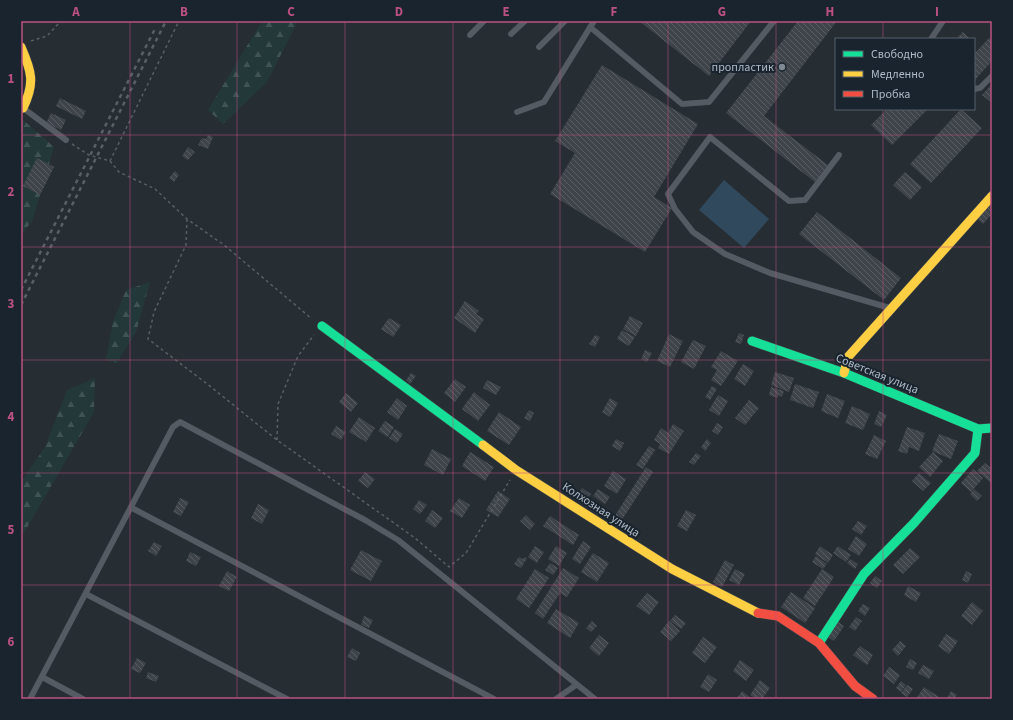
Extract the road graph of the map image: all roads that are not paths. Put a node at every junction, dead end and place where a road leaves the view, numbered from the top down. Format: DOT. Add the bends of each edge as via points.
graph roads {
  1 [pos="484,21"];
  2 [pos="525,21"];
  3 [pos="565,21"];
  4 [pos="594,21"];
  5 [pos="774,21"];
  6 [pos="943,21"];
  7 [pos="590,28"];
  8 [pos="511,34"];
  9 [pos="470,35"];
  10 [pos="932,38"];
  11 [pos="24,45"];
  12 [pos="539,47"];
  13 [pos="992,76"];
  14 [pos="975,88"];
  15 [pos="23,108"];
  16 [pos="517,112"];
  17 [pos="66,140"];
  18 [pos="839,155"];
  19 [pos="992,196"];
  20 [pos="891,308"];
  21 [pos="322,326"];
  22 [pos="752,341"];
  23 [pos="844,373"];
  24 [pos="992,428"];
  25 [pos="978,429"];
  26 [pos="132,508"];
  27 [pos="86,594"];
  28 [pos="819,643"];
  29 [pos="42,677"];
  30 [pos="576,685"];
  31 [pos="30,699"];
  32 [pos="83,699"];
  33 [pos="287,699"];
  34 [pos="494,699"];
  35 [pos="556,699"];
  36 [pos="595,699"];
  37 [pos="873,699"];
  1 -- 9 [label="lane"];
  2 -- 8 [label="lane"];
  3 -- 12 [label="lane"];
  4 -- 7 [label="lane"];
  5 -- 7 [label="lane" via="709,102 682,104"];
  6 -- 10 [label="lane"];
  7 -- 16 [label="lane" via="544,102"];
  11 -- 15 [label="street" via="32,71 30,94"];
  13 -- 14 [label="lane" via="980,88"];
  15 -- 17 [label="lane"];
  18 -- 20 [label="lane" via="805,200 789,201 710,137 668,194 675,209 693,232 725,254 770,273"];
  19 -- 20 [label="street"];
  20 -- 23 [label="street" via="848,357"];
  21 -- 28 [label="street, Колхозная улица" via="516,470 672,569 755,612 778,616"];
  22 -- 23 [label="street, Советская улица"];
  23 -- 25 [label="street, Советская улица"];
  24 -- 25 [label="street, Советская улица"];
  25 -- 28 [label="street" via="975,453 914,523 864,574"];
  26 -- 27 [label="lane"];
  26 -- 30 [label="lane" via="173,427 180,422 186,424 398,540"];
  26 -- 34 [label="lane"];
  27 -- 29 [label="lane"];
  27 -- 33 [label="lane"];
  28 -- 37 [label="street, Колхозная улица" via="855,686"];
  29 -- 31 [label="lane"];
  29 -- 32 [label="lane"];
  30 -- 35 [label="lane"];
  30 -- 36 [label="lane"];
}
